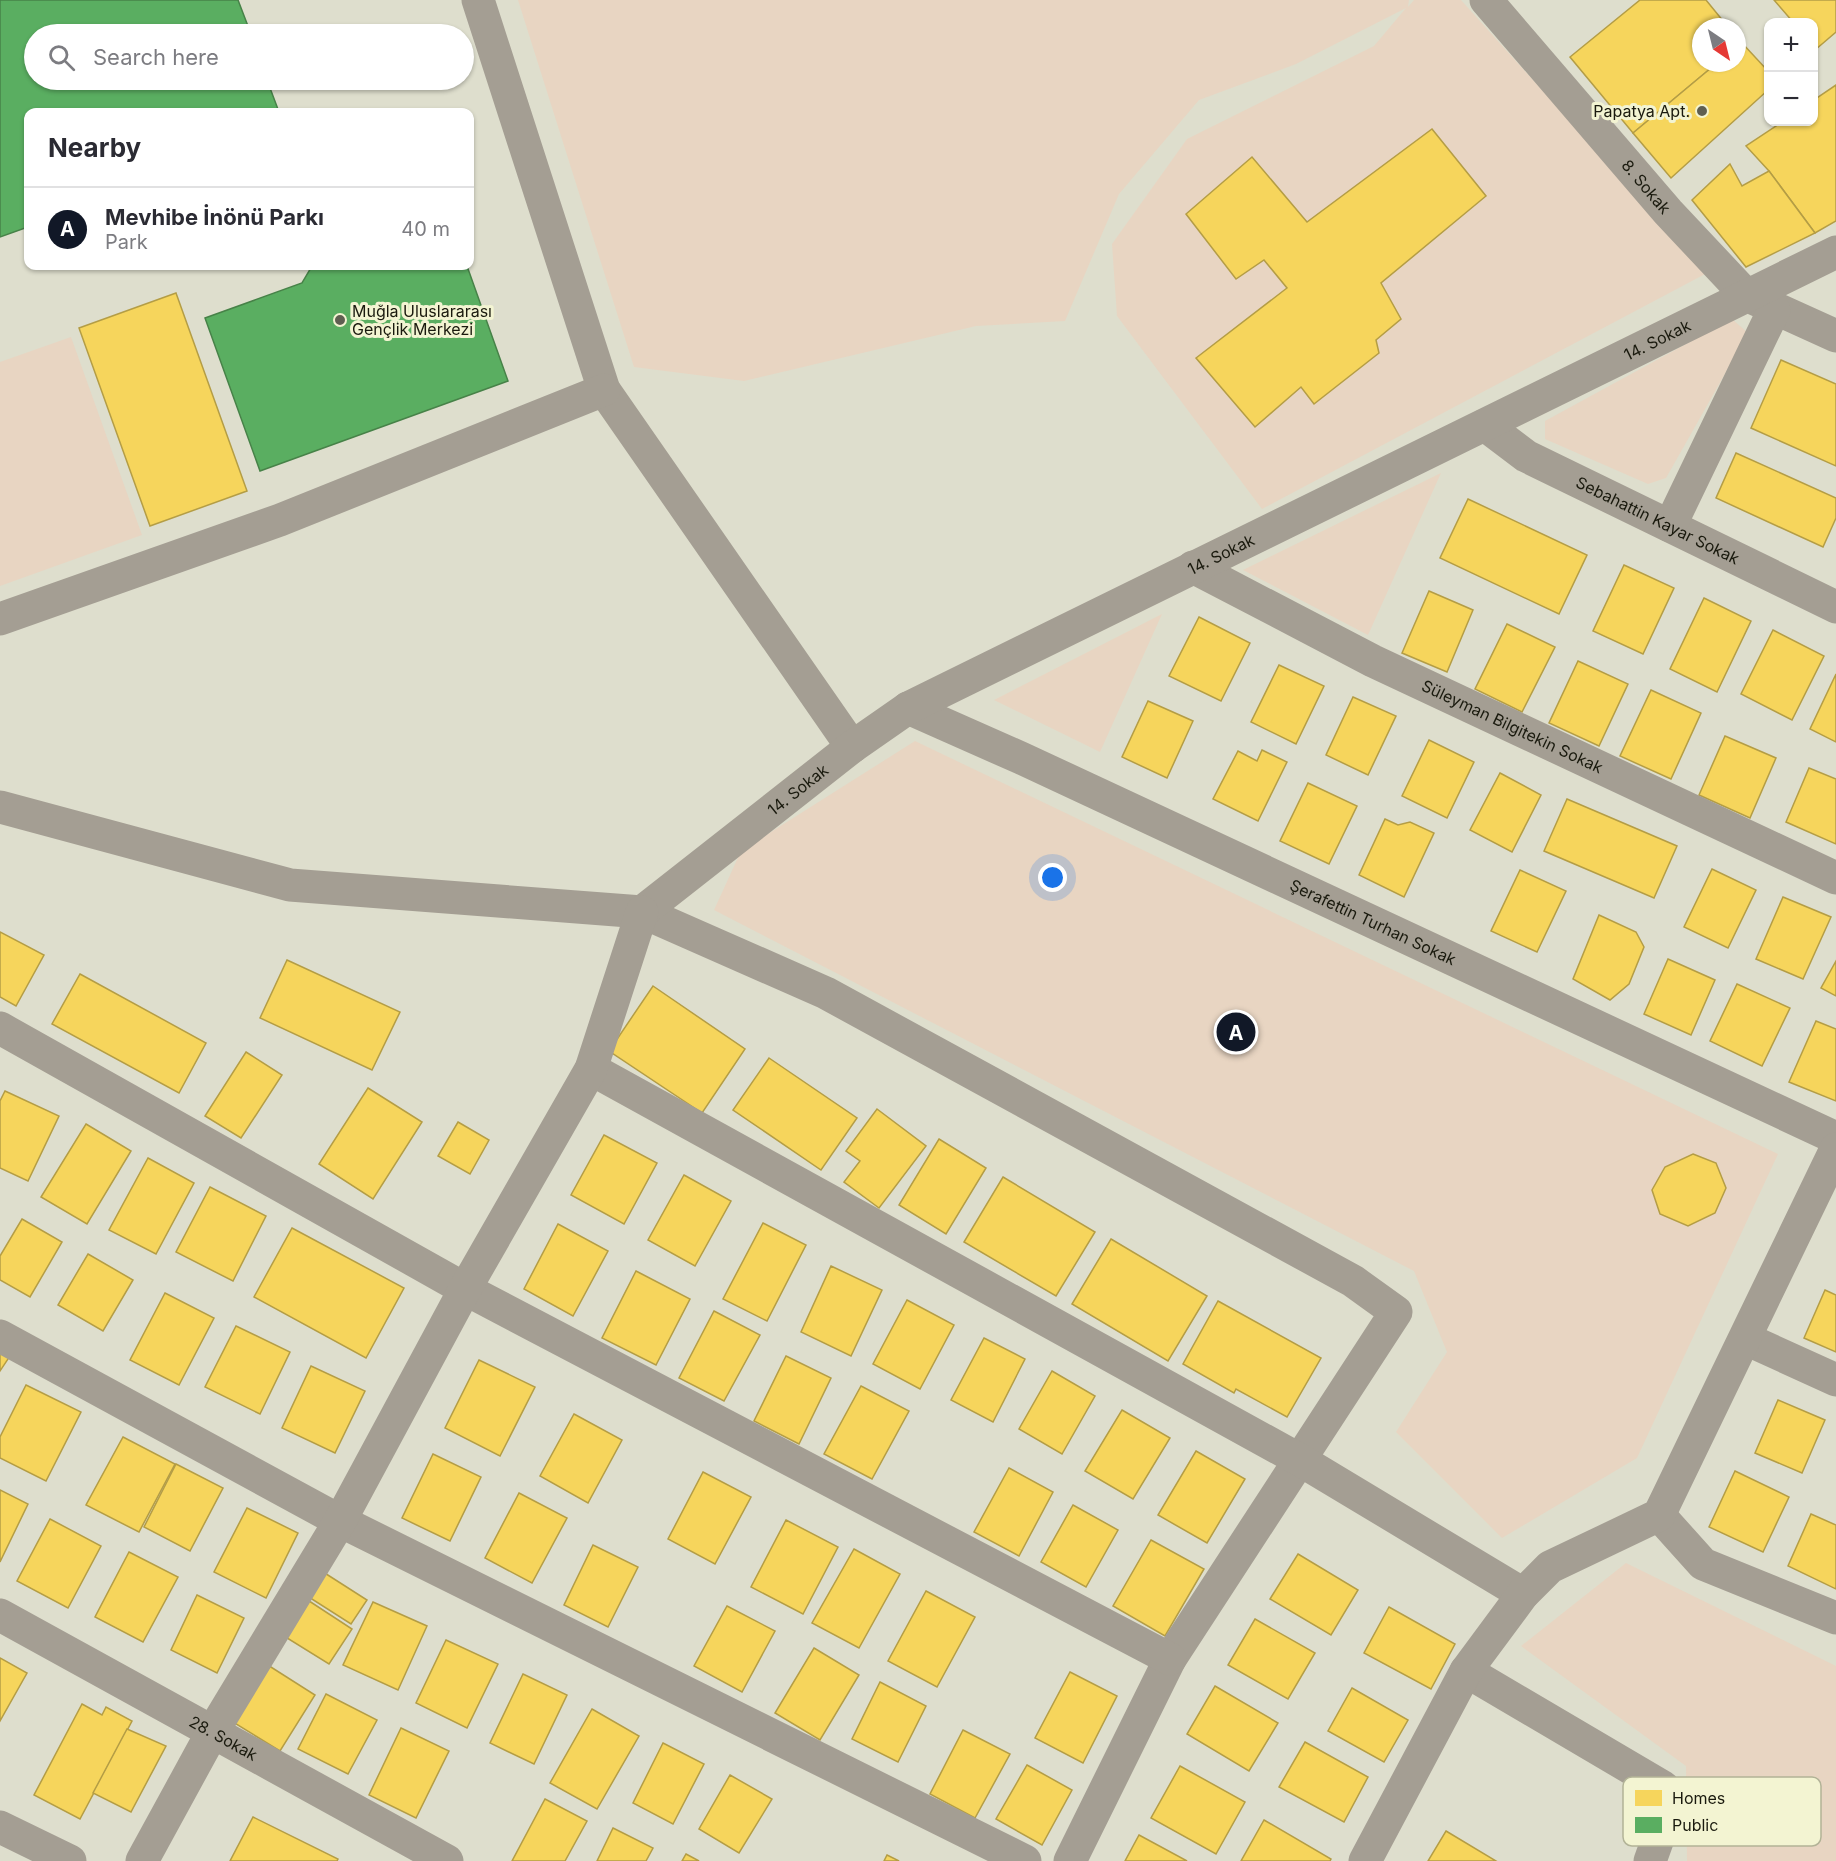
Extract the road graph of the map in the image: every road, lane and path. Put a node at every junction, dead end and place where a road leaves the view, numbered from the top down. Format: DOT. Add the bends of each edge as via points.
graph roads {
  1 [pos="478,0"];
  2 [pos="1486,0"];
  3 [pos="1836,252"];
  4 [pos="1760,303"];
  5 [pos="1836,336"];
  6 [pos="604,390"];
  7 [pos="1485,424"];
  8 [pos="1670,526"];
  9 [pos="1193,567"];
  10 [pos="1836,607"];
  11 [pos="0,619"];
  12 [pos="908,708"];
  13 [pos="852,747"];
  14 [pos="0,807"];
  15 [pos="1836,878"];
  16 [pos="642,912"];
  17 [pos="0,1028"];
  18 [pos="591,1070"];
  19 [pos="1836,1138"];
  20 [pos="1836,1149"];
  21 [pos="465,1289"];
  22 [pos="0,1336"];
  23 [pos="1746,1339"];
  24 [pos="1836,1380"];
  25 [pos="1300,1460"];
  26 [pos="1659,1515"];
  27 [pos="340,1521"];
  28 [pos="1523,1594"];
  29 [pos="0,1615"];
  30 [pos="1836,1618"];
  31 [pos="1170,1659"];
  32 [pos="1466,1671"];
  33 [pos="213,1731"];
  34 [pos="1644,1777"];
  35 [pos="0,1827"];
  36 [pos="1655,1846"];
  37 [pos="70,1861"];
  38 [pos="142,1861"];
  39 [pos="447,1861"];
  40 [pos="1025,1861"];
  41 [pos="1070,1861"];
  42 [pos="1365,1861"];
  43 [pos="1650,1861"];
  1 -- 6 [label="street"];
  2 -- 4 [label="street, 8. Sokak" via="1668,212"];
  3 -- 4 [label="street, 14. Sokak"];
  4 -- 5 [label="street, 8. Sokak"];
  4 -- 7 [label="street, 14. Sokak"];
  4 -- 8 [label="street"];
  6 -- 11 [label="street" via="280,520"];
  6 -- 13 [label="street"];
  7 -- 8 [label="street, Sebahattin Kayar Sokak" via="1526,456"];
  7 -- 9 [label="street, 14. Sokak"];
  8 -- 10 [label="street, Sebahattin Kayar Sokak"];
  9 -- 12 [label="street, 14. Sokak"];
  9 -- 15 [label="street, Süleyman Bilgitekin Sokak" via="1373,661"];
  12 -- 13 [label="street, 14. Sokak"];
  12 -- 19 [label="street, Şerafettin Turhan Sokak"];
  13 -- 16 [label="street, 14. Sokak"];
  14 -- 16 [label="street" via="290,885"];
  16 -- 18 [label="street"];
  16 -- 25 [label="street" via="826,993 1353,1281 1396,1312"];
  17 -- 21 [label="street"];
  18 -- 21 [label="street"];
  18 -- 25 [label="street"];
  20 -- 23 [label="street"];
  21 -- 27 [label="street"];
  21 -- 31 [label="street"];
  22 -- 27 [label="street"];
  23 -- 24 [label="street"];
  23 -- 26 [label="street"];
  25 -- 28 [label="street"];
  25 -- 31 [label="street"];
  26 -- 28 [label="street" via="1550,1567"];
  26 -- 30 [label="street" via="1703,1564"];
  27 -- 33 [label="street"];
  27 -- 40 [label="street"];
  28 -- 32 [label="street"];
  29 -- 33 [label="street, 28. Sokak"];
  31 -- 41 [label="street"];
  32 -- 34 [label="street"];
  32 -- 42 [label="street"];
  33 -- 38 [label="street"];
  33 -- 39 [label="street, 28. Sokak"];
  35 -- 37 [label="street"];
  36 -- 43 [label="street"];
}
